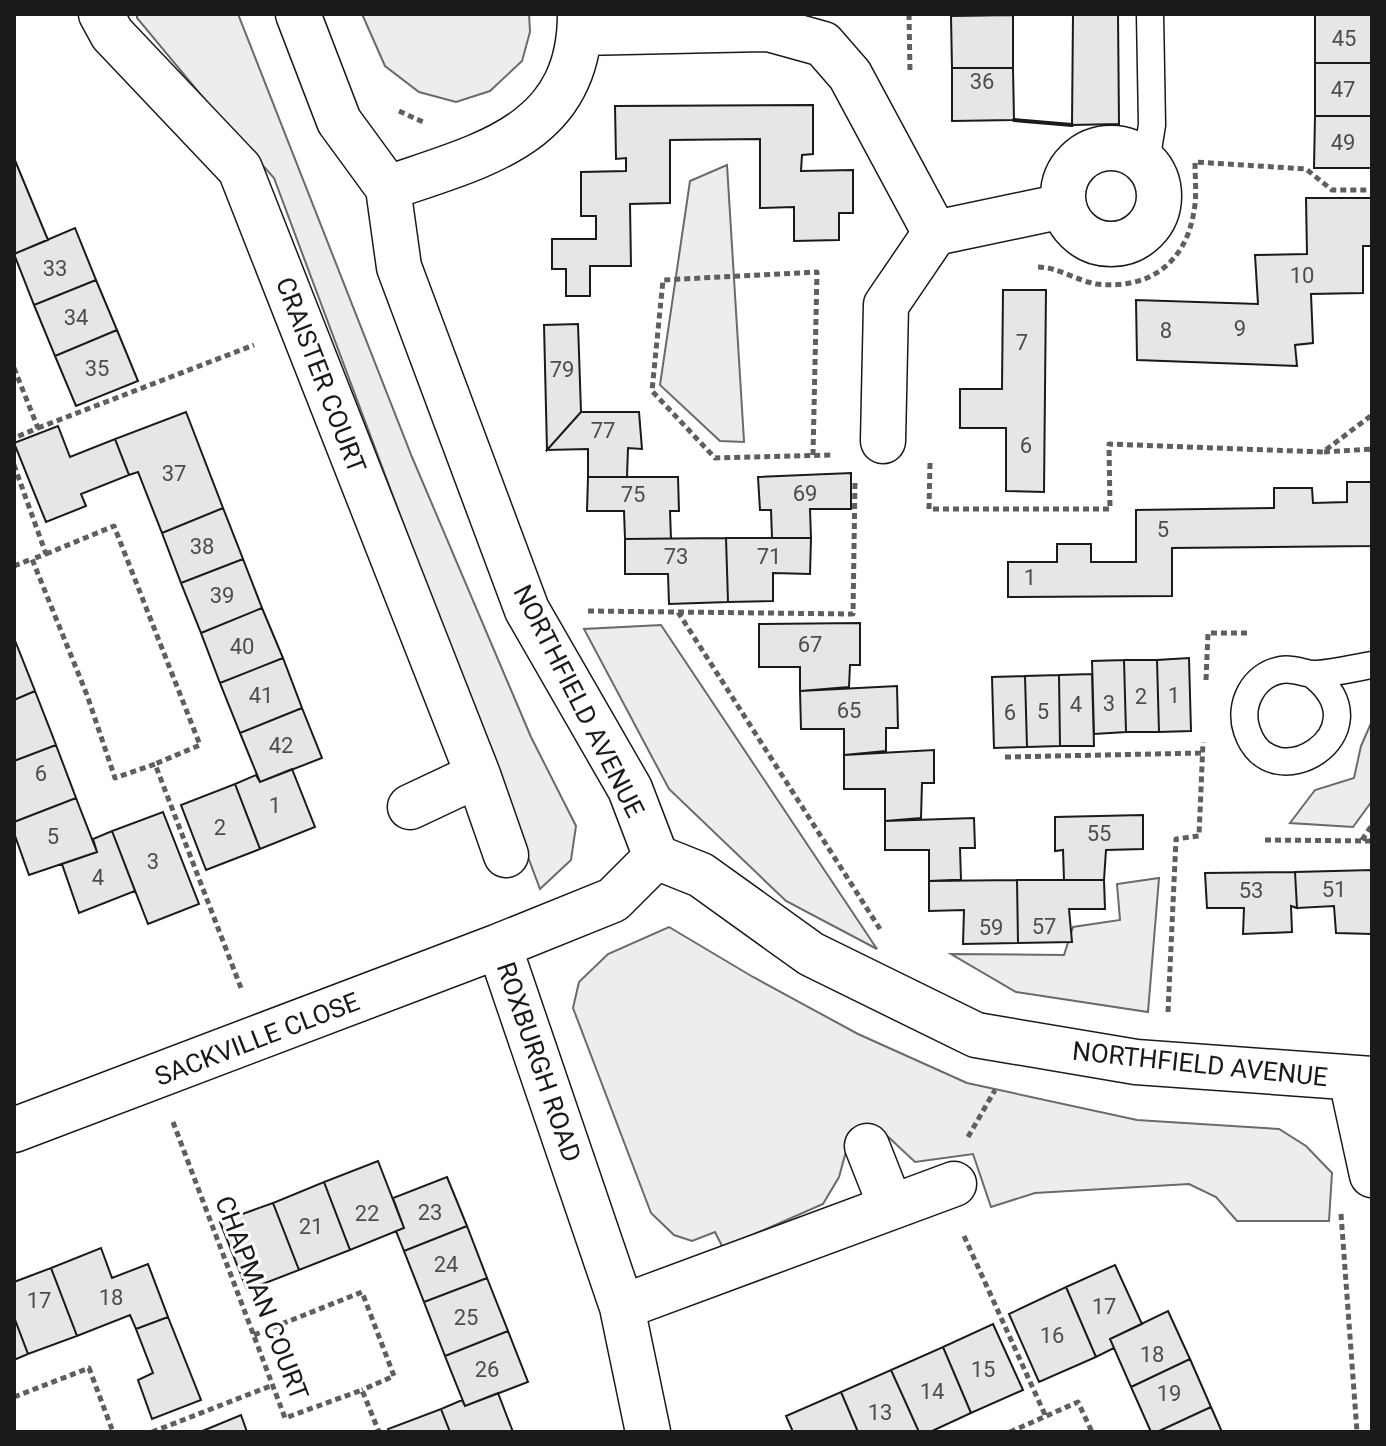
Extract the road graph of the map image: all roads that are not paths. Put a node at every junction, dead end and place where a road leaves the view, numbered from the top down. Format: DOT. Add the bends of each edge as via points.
graph roads {
  1 [pos="101,14"];
  2 [pos="298,14"];
  3 [pos="1150,14"];
  4 [pos="580,24"];
  5 [pos="1146,162"];
  6 [pos="388,188"];
  7 [pos="1063,206"];
  8 [pos="935,233"];
  9 [pos="864,448"];
  10 [pos="1372,665"];
  11 [pos="1313,675"];
  12 [pos="478,775"];
  13 [pos="410,807"];
  14 [pos="506,855"];
  15 [pos="656,857"];
  16 [pos="499,946"];
  17 [pos="1362,1079"];
  18 [pos="14,1130"];
  19 [pos="867,1146"];
  20 [pos="958,1166"];
  21 [pos="1356,1187"];
  22 [pos="891,1207"];
  23 [pos="622,1307"];
  24 [pos="648,1432"];
  1 -- 12 [label="street, CRAISTER COURT" via="112,34 240,169"];
  2 -- 6 [label="street, NORTHFIELD AVENUE" via="339,121"];
  3 -- 5 [label="lane" via="1152,125"];
  4 -- 6 [label="street" via="572,74 545,114 512,141"];
  4 -- 8 [label="street" via="769,29 823,44 850,75"];
  5 -- 7 [label="street" via="1119,148 1087,154 1066,180"];
  5 -- 7 [label="street" via="1160,192 1159,205 1143,233 1128,242 1095,242 1081,234"];
  6 -- 15 [label="street, NORTHFIELD AVENUE" via="399,267 527,610 630,789"];
  7 -- 8 [label="street"];
  8 -- 9 [label="street" via="886,305"];
  10 -- 11 [label="lane"];
  12 -- 13 [label="street"];
  12 -- 14 [label="street, CRAISTER COURT"];
  15 -- 16 [label="street, ROXBURGH ROAD" via="613,900"];
  15 -- 17 [label="street, NORTHFIELD AVENUE" via="701,875 811,954 976,1035 1136,1062"];
  16 -- 18 [label="street, SACKVILLE CLOSE"];
  16 -- 23 [label="street, ROXBURGH ROAD"];
  17 -- 21 [label="street"];
  19 -- 22 [label="street"];
  20 -- 22 [label="street"];
  22 -- 23 [label="street"];
  23 -- 24 [label="street, ROXBURGH ROAD"];
}
